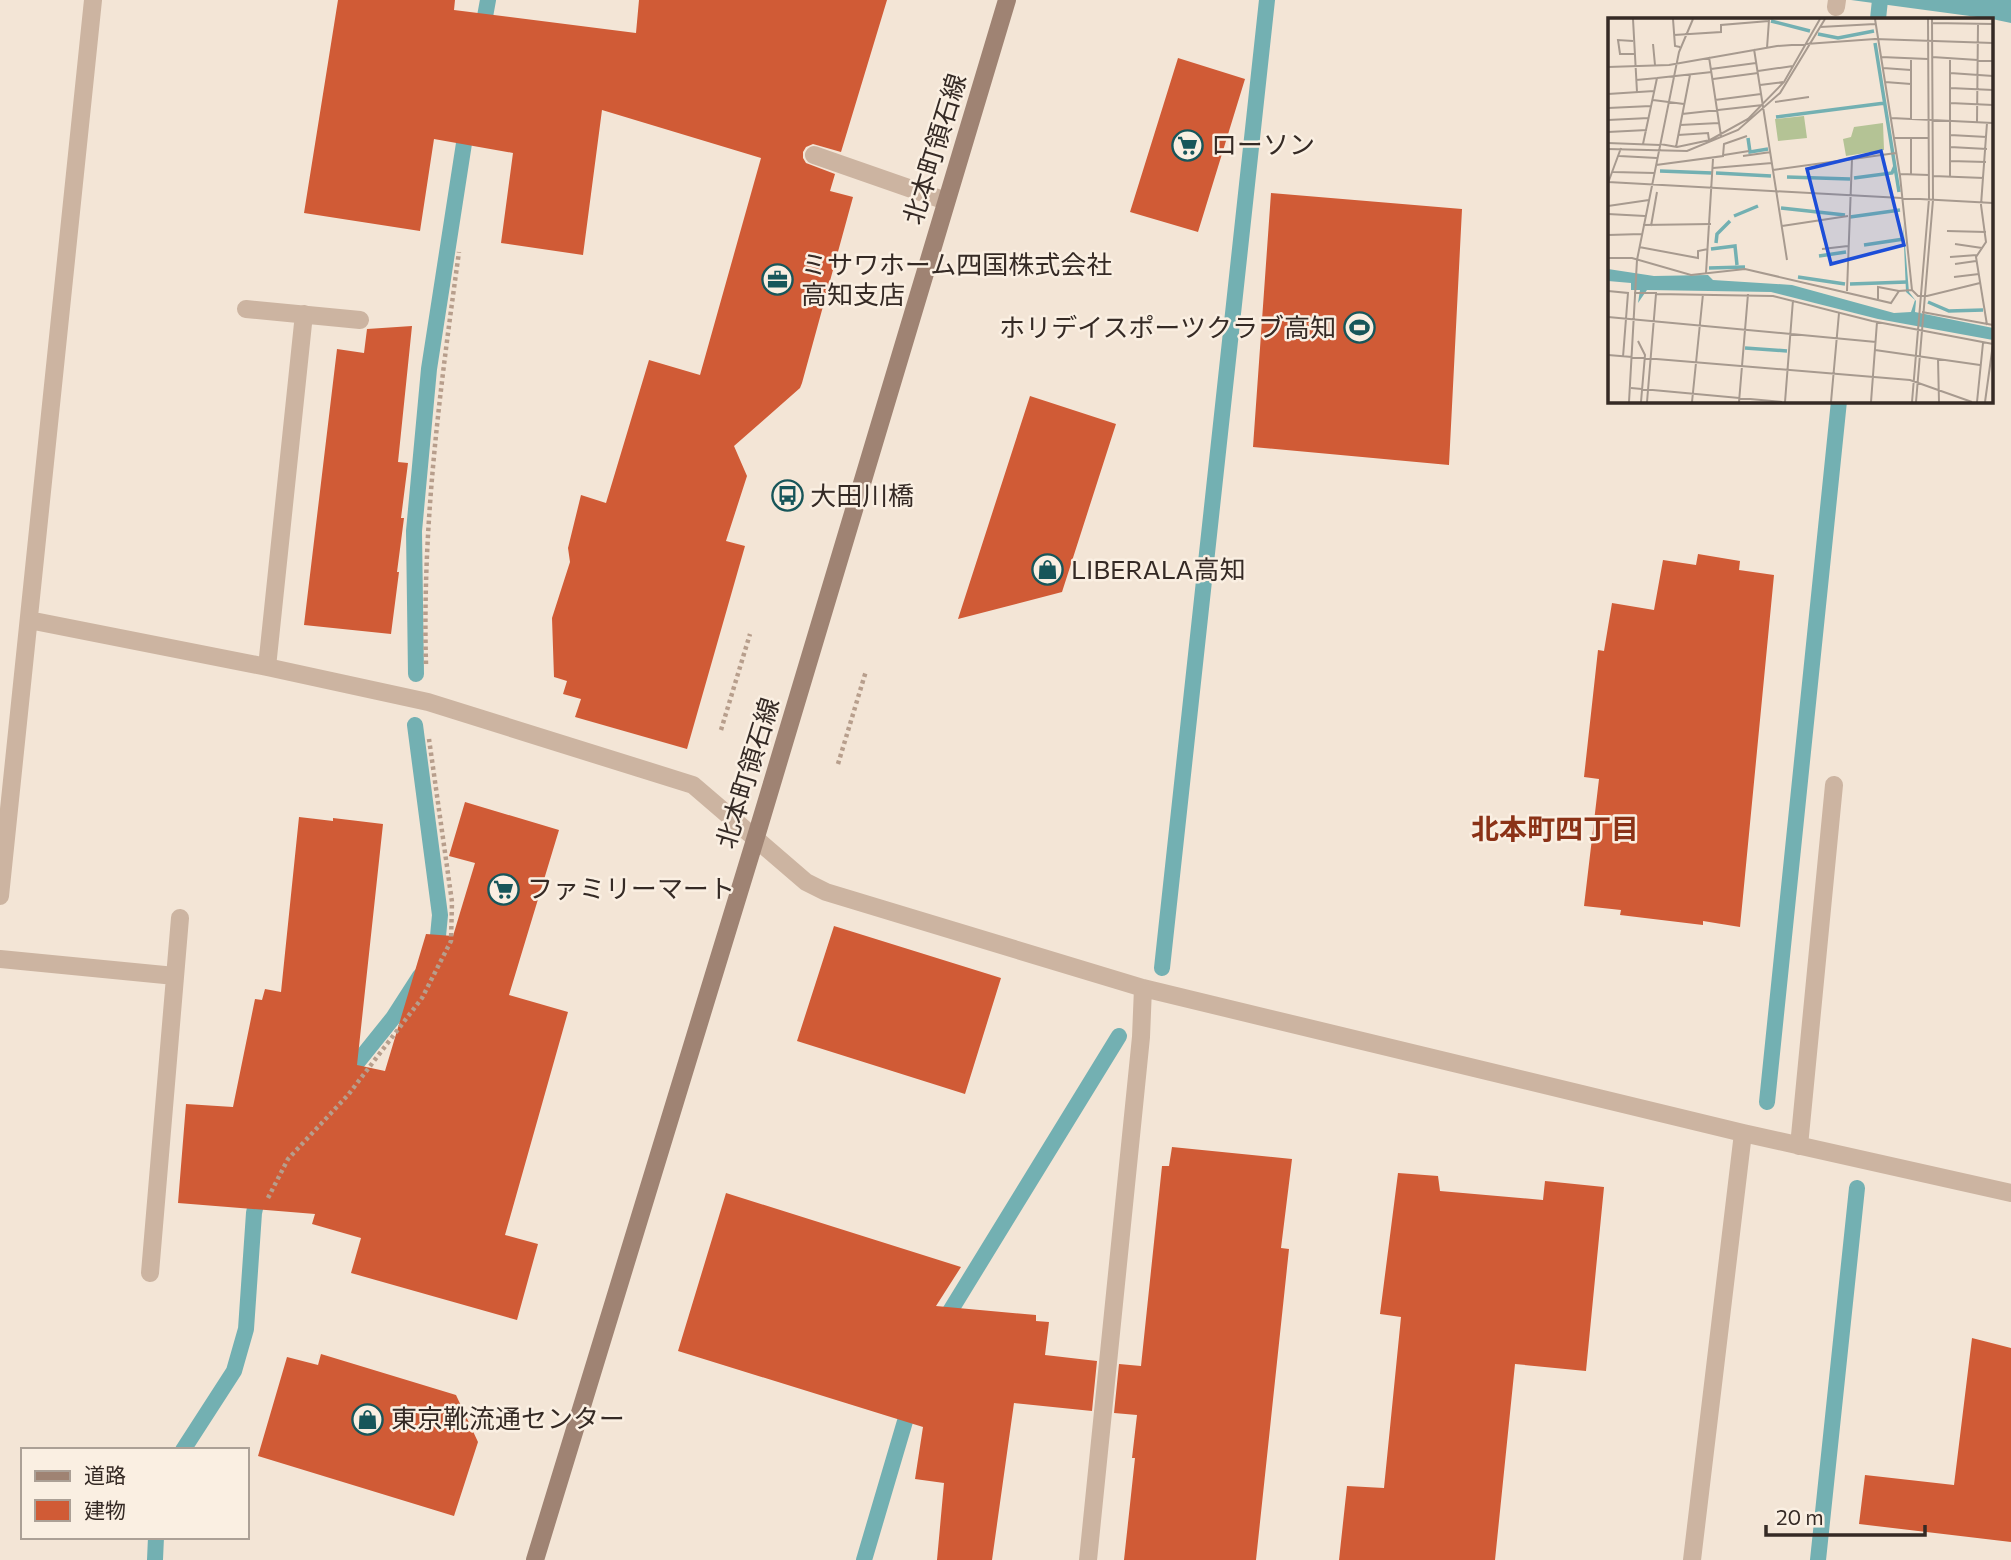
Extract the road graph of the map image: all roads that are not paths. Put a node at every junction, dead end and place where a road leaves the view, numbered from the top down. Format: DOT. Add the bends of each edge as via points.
graph roads {
  1 [pos="93,0"];
  2 [pos="1007,0"];
  3 [pos="814,155"];
  4 [pos="946,201"];
  5 [pos="246,309"];
  6 [pos="304,314"];
  7 [pos="360,320"];
  8 [pos="29,620"];
  9 [pos="268,667"];
  10 [pos="1834,785"];
  11 [pos="755,840"];
  12 [pos="0,896"];
  13 [pos="180,918"];
  14 [pos="0,959"];
  15 [pos="175,976"];
  16 [pos="1143,988"];
  17 [pos="1743,1133"];
  18 [pos="1799,1146"];
  19 [pos="2011,1193"];
  20 [pos="150,1273"];
  21 [pos="535,1560"];
  22 [pos="1088,1560"];
  23 [pos="1692,1560"];
  1 -- 8 [label="street"];
  2 -- 4 [label="main road, 北本町領石線"];
  3 -- 4 [label="street"];
  4 -- 11 [label="main road, 北本町領石線"];
  5 -- 6 [label="street"];
  6 -- 7 [label="street"];
  6 -- 9 [label="street"];
  8 -- 9 [label="street"];
  8 -- 12 [label="street"];
  9 -- 11 [label="street" via="428,702 693,785"];
  10 -- 18 [label="street"];
  11 -- 16 [label="street" via="806,882 826,892"];
  11 -- 21 [label="main road, 北本町領石線"];
  13 -- 15 [label="street"];
  14 -- 15 [label="street"];
  15 -- 20 [label="street"];
  16 -- 17 [label="street"];
  16 -- 22 [label="street"];
  17 -- 18 [label="street"];
  17 -- 23 [label="street"];
  18 -- 19 [label="street"];
}
